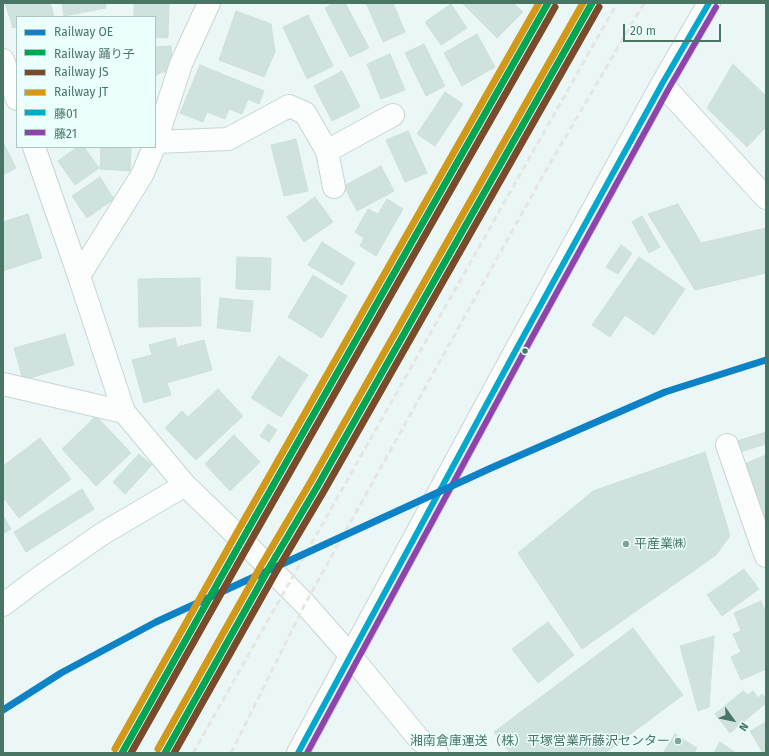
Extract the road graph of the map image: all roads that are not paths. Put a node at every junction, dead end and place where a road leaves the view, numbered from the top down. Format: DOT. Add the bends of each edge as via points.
graph roads {
  1 [pos="209,3"];
  2 [pos="709,3"];
  3 [pos="3,60"];
  4 [pos="662,84"];
  5 [pos="16,96"];
  6 [pos="393,115"];
  7 [pos="156,141"];
  8 [pos="156,144"];
  9 [pos="34,148"];
  10 [pos="153,148"];
  11 [pos="327,151"];
  12 [pos="334,187"];
  13 [pos="766,198"];
  14 [pos="79,276"];
  15 [pos="3,384"];
  16 [pos="124,412"];
  17 [pos="726,445"];
  18 [pos="185,486"];
  19 [pos="764,547"];
  20 [pos="3,605"];
  21 [pos="350,655"];
  22 [pos="298,753"];
  23 [pos="438,753"];
  1 -- 7 [label="street" via="182,64"];
  2 -- 4 [label="street"];
  3 -- 5 [label="street"];
  4 -- 13 [label="street"];
  4 -- 21 [label="street"];
  6 -- 11 [label="street"];
  8 -- 11 [label="street" via="228,139 289,106 305,113"];
  9 -- 14 [label="street"];
  10 -- 14 [label="street" via="142,175"];
  11 -- 12 [label="street"];
  14 -- 16 [label="street"];
  15 -- 16 [label="street"];
  16 -- 18 [label="street"];
  17 -- 19 [label="street"];
  18 -- 20 [label="street" via="102,534"];
  18 -- 21 [label="street" via="305,604"];
  21 -- 22 [label="street"];
  21 -- 23 [label="street" via="419,739"];
}
